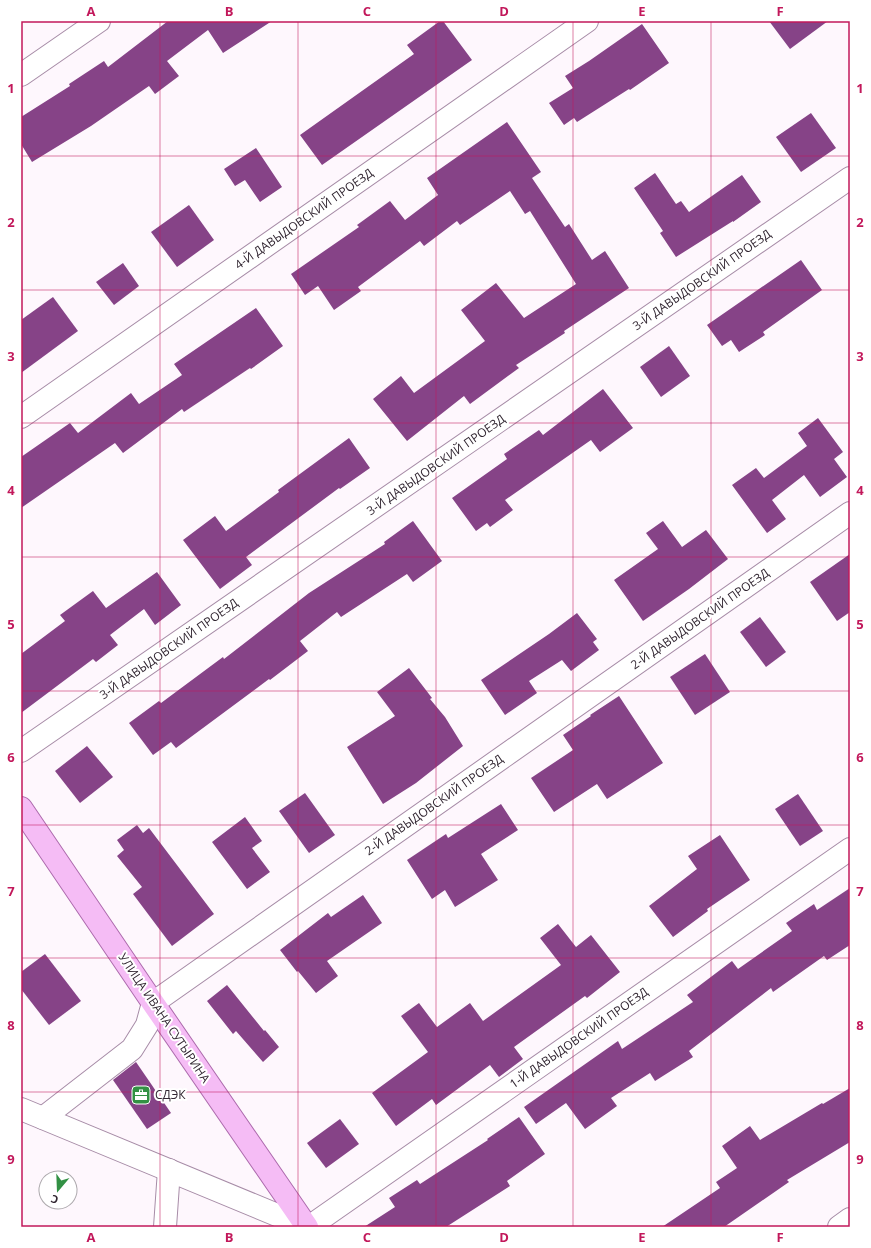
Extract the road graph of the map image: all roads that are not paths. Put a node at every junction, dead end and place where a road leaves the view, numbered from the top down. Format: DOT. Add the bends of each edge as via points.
graph roads {
  1 [pos="99,21"];
  2 [pos="587,21"];
  3 [pos="21,76"];
  4 [pos="850,178"];
  5 [pos="21,417"];
  6 [pos="850,513"];
  7 [pos="21,751"];
  8 [pos="21,808"];
  9 [pos="850,849"];
  10 [pos="153,1003"];
  11 [pos="21,1109"];
  12 [pos="44,1118"];
  13 [pos="168,1170"];
  14 [pos="165,1227"];
  15 [pos="308,1227"];
  1 -- 3 [label="street"];
  2 -- 5 [label="street, 4-Й ДАВЫДОВСКИЙ ПРОЕЗД"];
  4 -- 7 [label="street, 3-Й ДАВЫДОВСКИЙ ПРОЕЗД"];
  6 -- 10 [label="street, 2-Й ДАВЫДОВСКИЙ ПРОЕЗД"];
  8 -- 10 [label="main road, УЛИЦА ИВАНА СУТЫРИНА"];
  9 -- 15 [label="street, 1-Й ДАВЫДОВСКИЙ ПРОЕЗД"];
  10 -- 12 [label="street" via="147,1025 132,1049"];
  10 -- 15 [label="main road, УЛИЦА ИВАНА СУТЫРИНА"];
  11 -- 12 [label="street"];
  12 -- 13 [label="street"];
  13 -- 14 [label="street"];
  13 -- 15 [label="street"];
}
